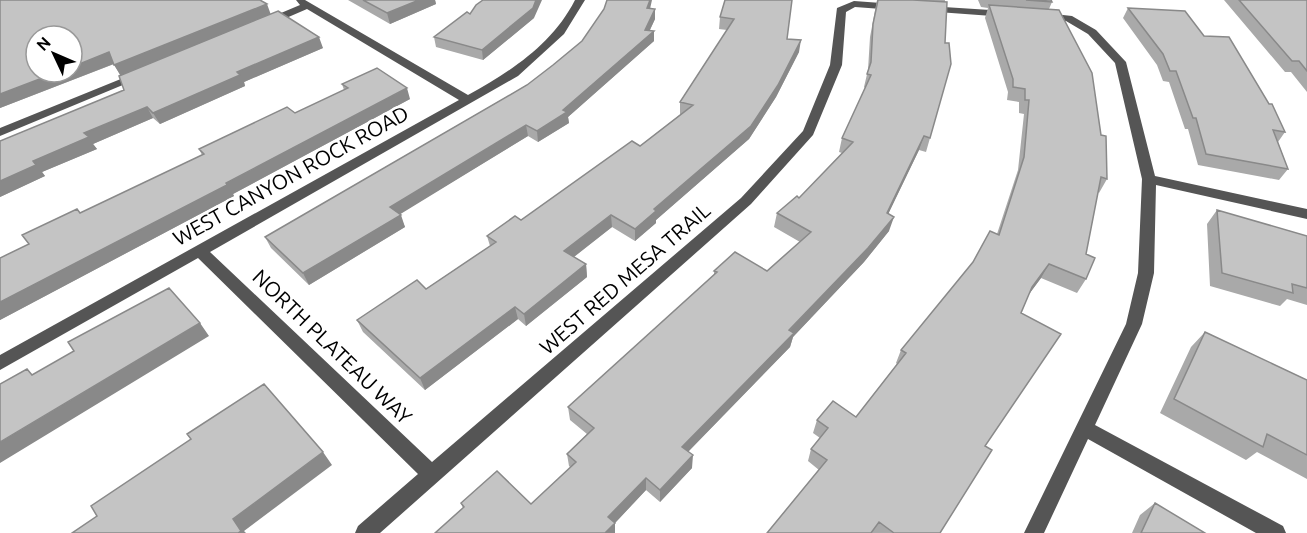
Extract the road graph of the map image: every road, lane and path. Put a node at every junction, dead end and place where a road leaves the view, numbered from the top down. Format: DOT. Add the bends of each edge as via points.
graph roads {
  1 [pos="580,0"];
  2 [pos="302,3"];
  3 [pos="901,7"];
  4 [pos="913,8"];
  5 [pos="1020,15"];
  6 [pos="1032,15"];
  7 [pos="252,28"];
  8 [pos="154,69"];
  9 [pos="468,100"];
  10 [pos="0,132"];
  11 [pos="1149,179"];
  12 [pos="1307,214"];
  13 [pos="201,252"];
  14 [pos="0,363"];
  15 [pos="1086,429"];
  16 [pos="432,475"];
  17 [pos="365,533"];
  18 [pos="1034,533"];
  19 [pos="1276,533"];
  1 -- 9 [label="street, WEST CANYON ROCK ROAD" via="572,19 554,40 514,74"];
  2 -- 7 [label="street"];
  2 -- 9 [label="street"];
  3 -- 16 [label="street, WEST RED MESA TRAIL" via="854,4 841,10 836,65 809,132 747,201"];
  4 -- 5 [label="street"];
  6 -- 11 [label="street" via="1068,18 1092,32 1120,62"];
  8 -- 10 [label="street"];
  9 -- 13 [label="street, WEST CANYON ROCK ROAD"];
  11 -- 12 [label="street"];
  11 -- 15 [label="street" via="1146,273 1134,324"];
  13 -- 14 [label="street, WEST CANYON ROCK ROAD"];
  13 -- 16 [label="street, NORTH PLATEAU WAY"];
  15 -- 18 [label="street"];
  15 -- 19 [label="street"];
  16 -- 17 [label="street, WEST RED MESA TRAIL"];
}
